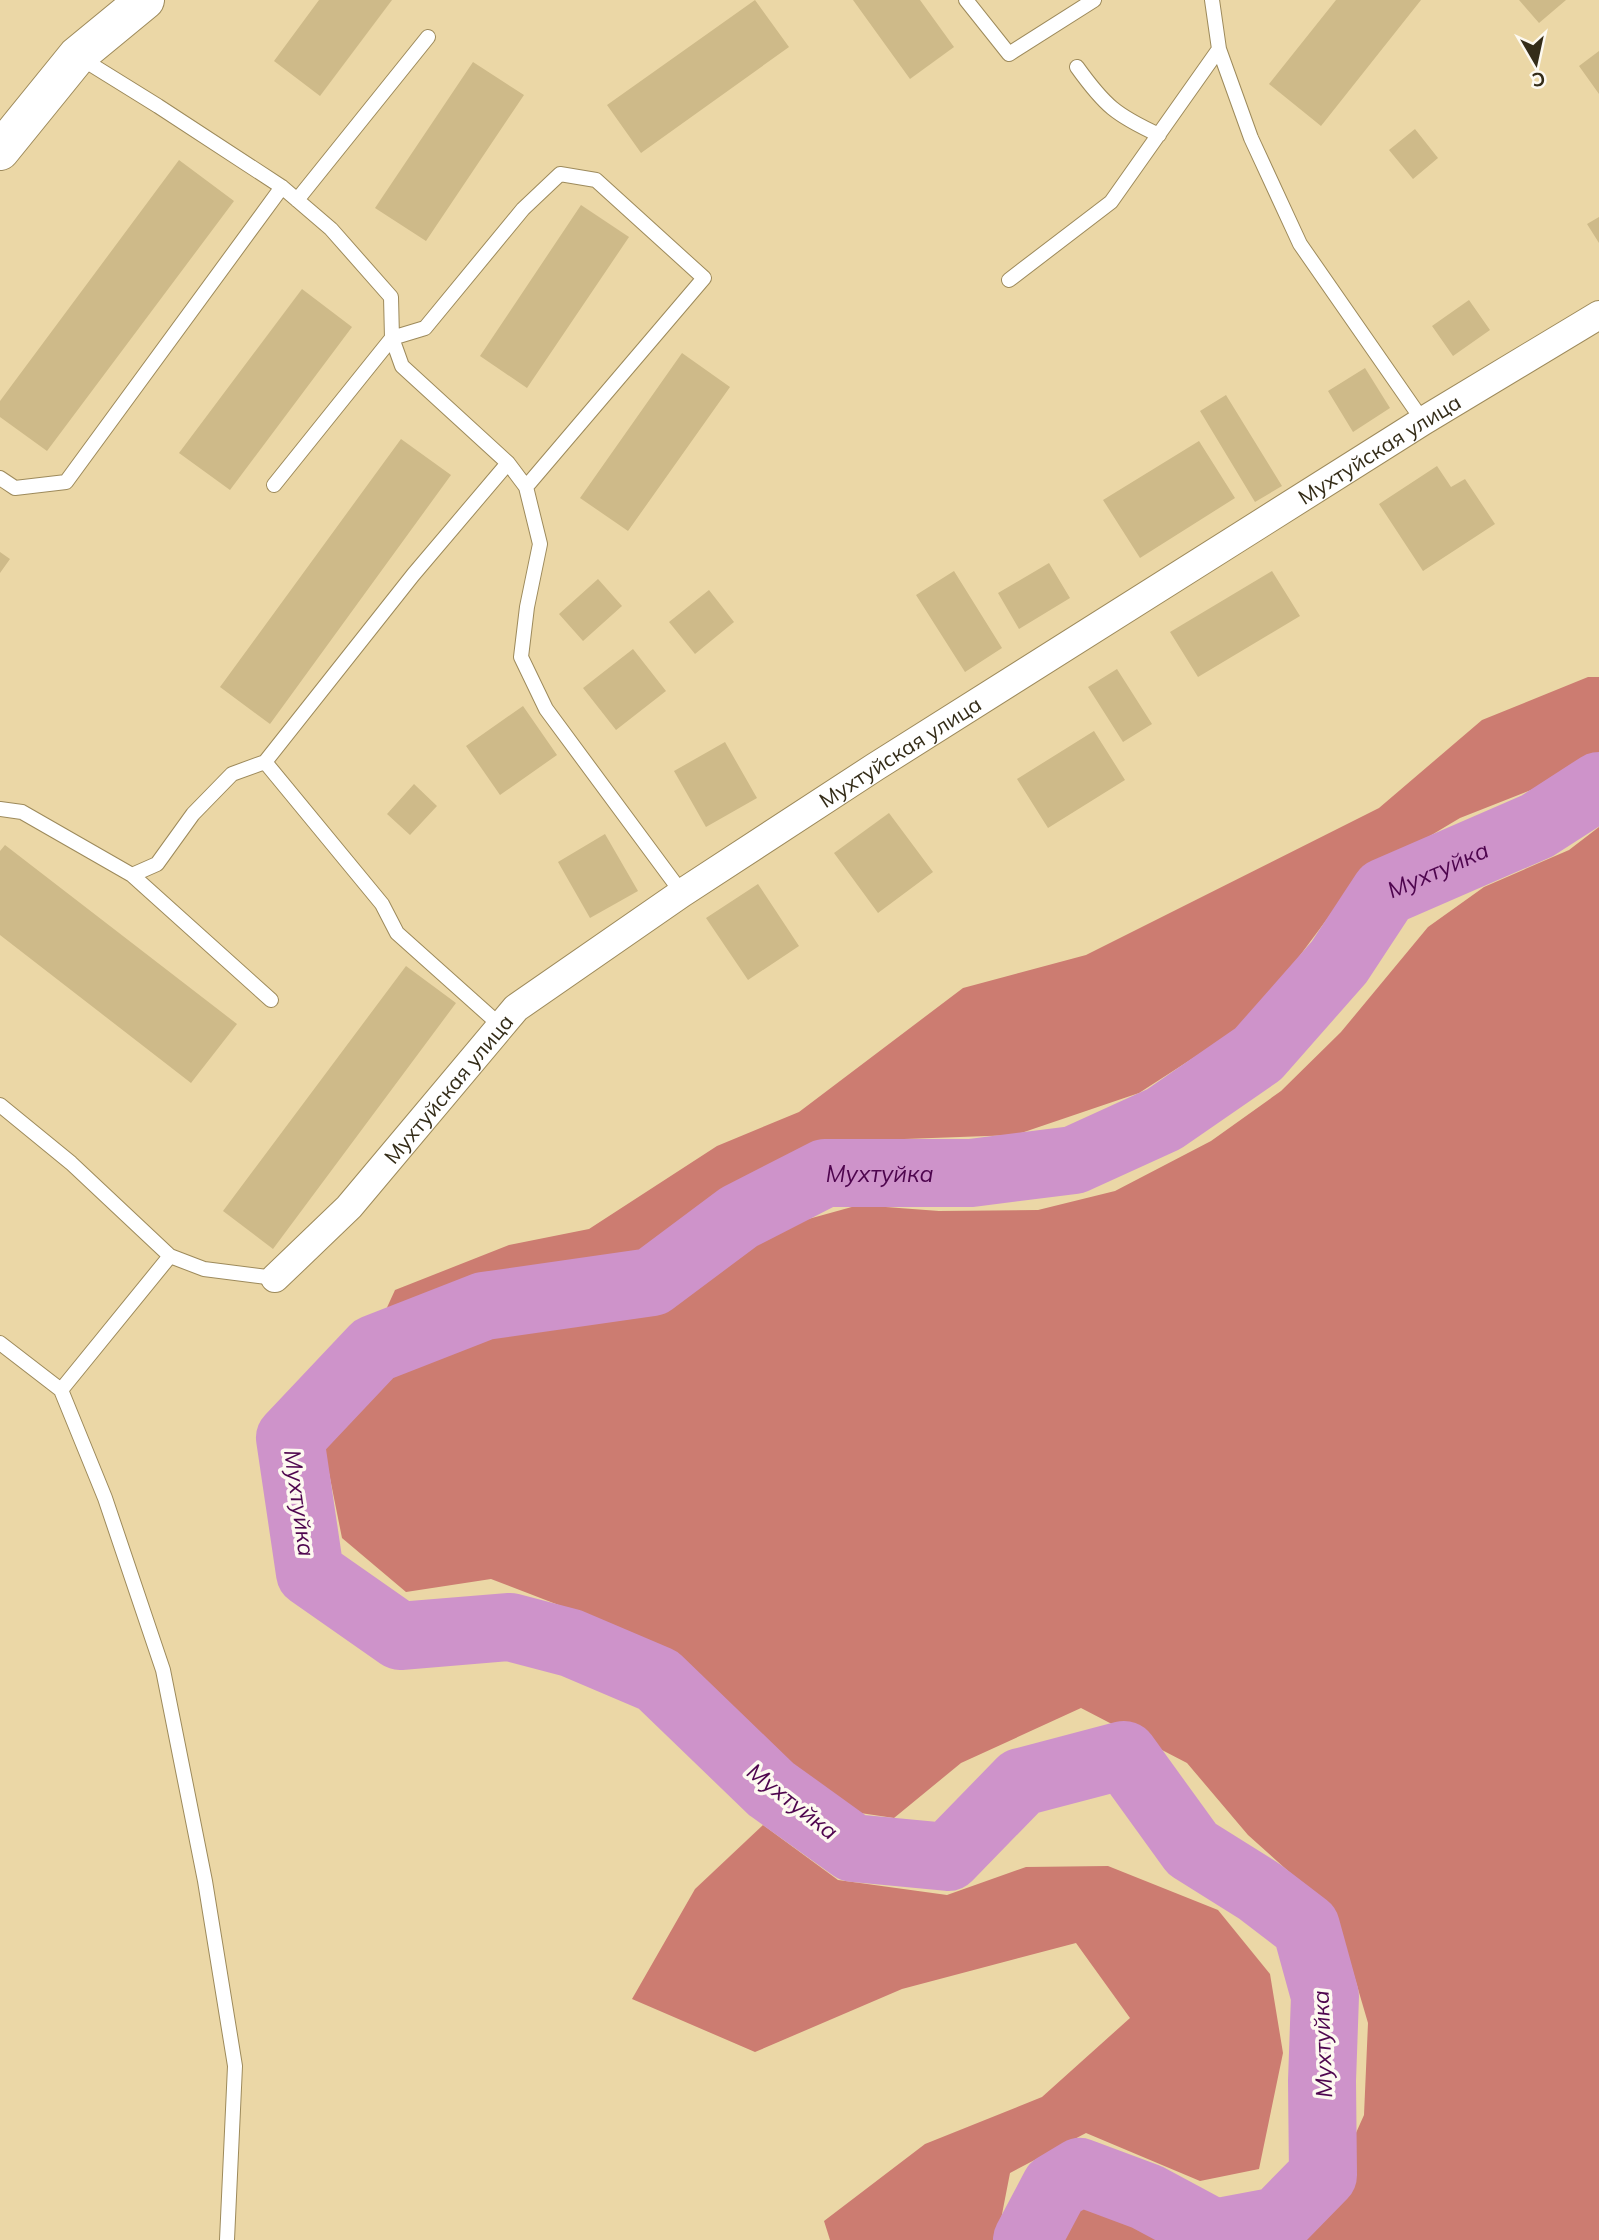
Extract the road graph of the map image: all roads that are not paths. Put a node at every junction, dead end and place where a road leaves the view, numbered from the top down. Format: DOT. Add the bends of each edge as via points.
graph roads {
  1 [pos="966,0"];
  2 [pos="1094,0"];
  3 [pos="1212,0"];
  4 [pos="139,1"];
  5 [pos="428,37"];
  6 [pos="1219,49"];
  7 [pos="77,56"];
  8 [pos="1077,67"];
  9 [pos="1159,135"];
  10 [pos="0,151"];
  11 [pos="282,187"];
  12 [pos="297,200"];
  13 [pos="1009,280"];
  14 [pos="1599,315"];
  15 [pos="392,338"];
  16 [pos="1423,421"];
  17 [pos="508,463"];
  18 [pos="0,478"];
  19 [pos="274,485"];
  20 [pos="526,486"];
  21 [pos="265,762"];
  22 [pos="0,809"];
  23 [pos="132,875"];
  24 [pos="682,893"];
  25 [pos="271,1000"];
  26 [pos="501,1026"];
  27 [pos="0,1105"];
  28 [pos="170,1256"];
  29 [pos="275,1278"];
  30 [pos="0,1343"];
  31 [pos="61,1390"];
  32 [pos="227,2240"];
  1 -- 2 [label="lane" via="1009,54"];
  3 -- 6 [label="lane"];
  4 -- 7 [label="main road"];
  5 -- 12 [label="lane"];
  6 -- 9 [label="lane"];
  6 -- 16 [label="lane" via="1251,138 1300,244"];
  7 -- 10 [label="main road"];
  7 -- 11 [label="lane"];
  8 -- 9 [label="lane" via="1100,99 1125,119"];
  9 -- 13 [label="lane" via="1111,202"];
  11 -- 12 [label="lane"];
  11 -- 18 [label="lane" via="66,482 15,488"];
  12 -- 15 [label="lane" via="331,229 391,297"];
  14 -- 16 [label="street, Мухтуйская улица"];
  15 -- 17 [label="lane" via="402,366"];
  15 -- 19 [label="lane"];
  15 -- 20 [label="lane" via="425,328 523,209 560,174 596,180 704,278"];
  16 -- 24 [label="street, Мухтуйская улица"];
  17 -- 20 [label="lane"];
  17 -- 21 [label="lane"];
  20 -- 24 [label="lane" via="540,544 522,657 547,709"];
  21 -- 23 [label="lane" via="232,775 193,814 157,864"];
  21 -- 26 [label="lane" via="382,904 397,933"];
  22 -- 23 [label="lane" via="22,812"];
  23 -- 25 [label="lane"];
  24 -- 26 [label="street, Мухтуйская улица" via="516,1008"];
  26 -- 29 [label="street, Мухтуйская улица" via="349,1207"];
  27 -- 28 [label="lane" via="71,1163"];
  28 -- 29 [label="lane" via="204,1269"];
  28 -- 31 [label="lane"];
  30 -- 31 [label="lane"];
  31 -- 32 [label="lane" via="105,1498 163,1670 205,1881 235,2066"];
}
